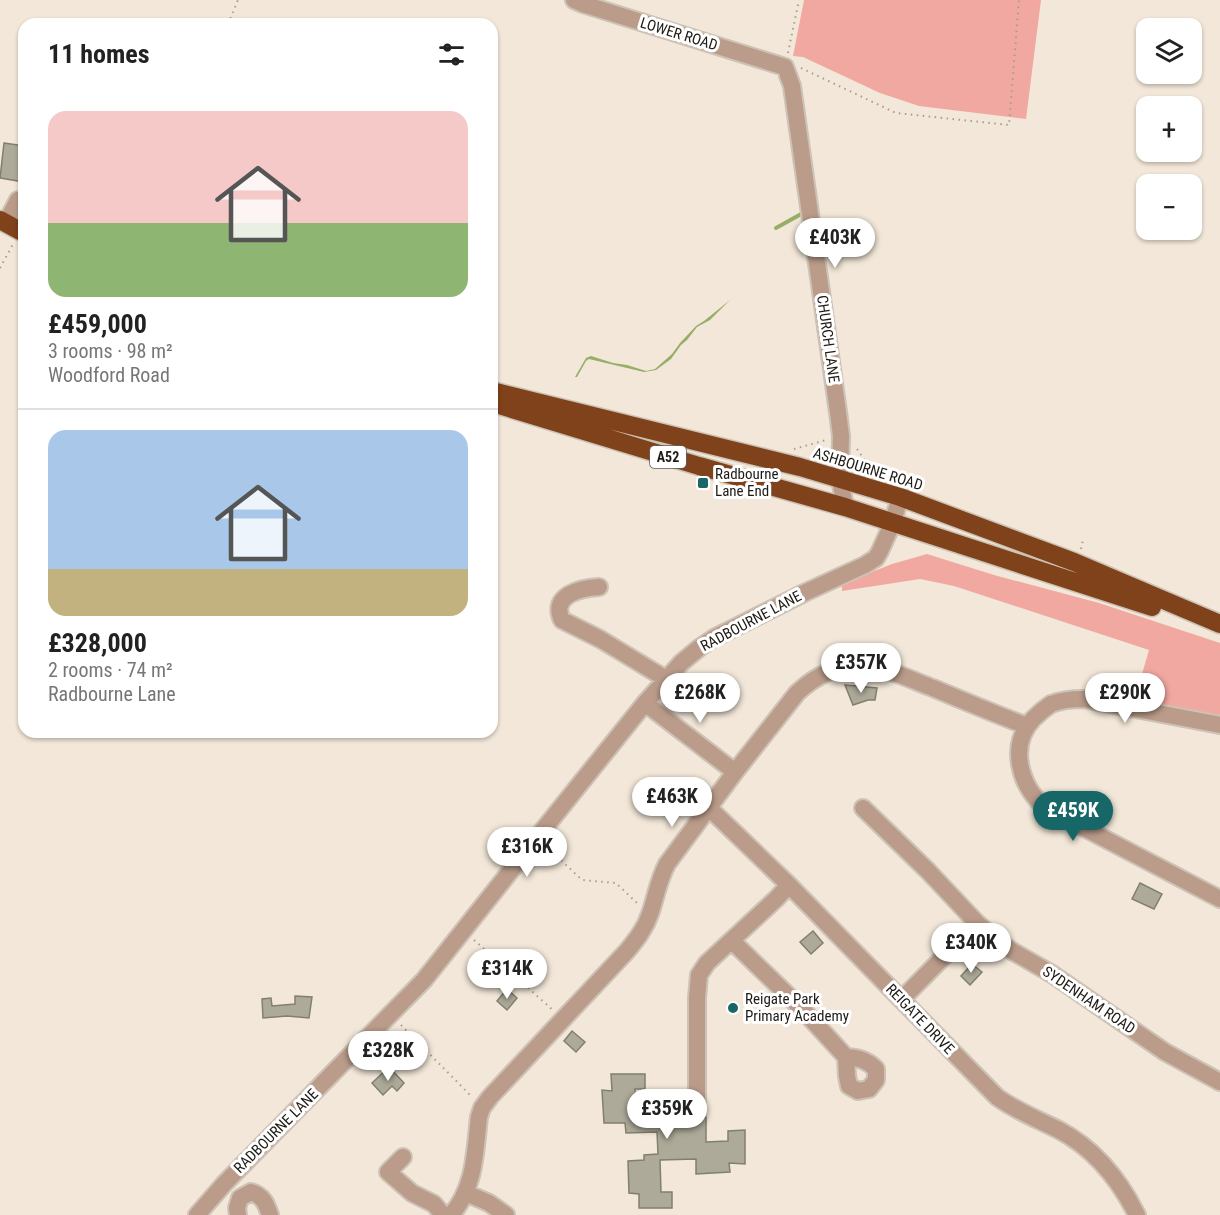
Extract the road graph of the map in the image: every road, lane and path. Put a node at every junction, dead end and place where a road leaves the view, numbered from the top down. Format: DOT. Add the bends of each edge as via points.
graph roads {
  1 [pos="238,0"];
  2 [pos="574,0"];
  3 [pos="799,0"];
  4 [pos="1019,0"];
  5 [pos="230,18"];
  6 [pos="785,66"];
  7 [pos="18,200"];
  8 [pos="13,227"];
  9 [pos="0,268"];
  10 [pos="498,392"];
  11 [pos="498,405"];
  12 [pos="840,479"];
  13 [pos="900,497"];
  14 [pos="845,507"];
  15 [pos="893,522"];
  16 [pos="599,587"];
  17 [pos="1220,626"];
  18 [pos="666,679"];
  19 [pos="645,703"];
  20 [pos="1220,725"];
  21 [pos="1027,726"];
  22 [pos="735,772"];
  23 [pos="709,808"];
  24 [pos="863,808"];
  25 [pos="537,838"];
  26 [pos="789,885"];
  27 [pos="1220,899"];
  28 [pos="650,915"];
  29 [pos="977,923"];
  30 [pos="464,930"];
  31 [pos="732,941"];
  32 [pos="902,999"];
  33 [pos="391,1015"];
  34 [pos="563,1019"];
  35 [pos="846,1057"];
  36 [pos="1220,1082"];
  37 [pos="697,1102"];
  38 [pos="482,1108"];
  39 [pos="403,1157"];
  40 [pos="466,1193"];
  41 [pos="197,1215"];
  42 [pos="238,1215"];
  43 [pos="270,1215"];
  44 [pos="443,1215"];
  45 [pos="451,1215"];
  46 [pos="506,1215"];
  47 [pos="1137,1215"];
  1 -- 5 [label="path"];
  2 -- 6 [label="street, LOWER ROAD"];
  3 -- 6 [label="path"];
  4 -- 6 [label="path" via="1009,125 896,112 801,67"];
  6 -- 12 [label="street, CHURCH LANE" via="792,86 838,412"];
  7 -- 8 [label="street"];
  8 -- 9 [label="path"];
  10 -- 12 [label="highway, ASHBOURNE ROAD / A52"];
  11 -- 14 [label="highway, ASHBOURNE ROAD / A52"];
  12 -- 13 [label="highway, ASHBOURNE ROAD / A52"];
  12 -- 14 [label="street, CHURCH LANE"];
  13 -- 15 [label="street, RADBOURNE LANE"];
  13 -- 17 [label="highway, ASHBOURNE ROAD / A52" via="1074,562"];
  14 -- 15 [label="highway, ASHBOURNE ROAD / A52"];
  15 -- 17 [label="highway, ASHBOURNE ROAD / A52"];
  15 -- 18 [label="street, RADBOURNE LANE" via="876,558 714,638 689,655"];
  16 -- 18 [label="street" via="568,595 559,610 562,620"];
  18 -- 19 [label="street, RADBOURNE LANE"];
  19 -- 22 [label="street"];
  19 -- 25 [label="street, RADBOURNE LANE"];
  20 -- 21 [label="street" via="1084,699 1052,704"];
  21 -- 22 [label="street" via="875,667 838,668 797,693"];
  21 -- 27 [label="street" via="1019,762 1027,787 1044,807"];
  22 -- 23 [label="street"];
  23 -- 26 [label="street, REIGATE DRIVE"];
  23 -- 28 [label="street" via="667,864"];
  24 -- 29 [label="street, SYDENHAM ROAD"];
  25 -- 28 [label="path" via="582,880 616,883"];
  25 -- 30 [label="street, RADBOURNE LANE"];
  26 -- 31 [label="street"];
  26 -- 32 [label="street, REIGATE DRIVE"];
  28 -- 34 [label="street" via="627,951"];
  29 -- 32 [label="street"];
  29 -- 36 [label="street, SYDENHAM ROAD" via="1012,951 1165,1052"];
  30 -- 33 [label="street, RADBOURNE LANE"];
  30 -- 34 [label="path"];
  31 -- 35 [label="street"];
  31 -- 37 [label="street" via="699,975"];
  32 -- 47 [label="street, REIGATE DRIVE" via="997,1097 1088,1149 1113,1174"];
  33 -- 38 [label="path"];
  33 -- 41 [label="street, RADBOURNE LANE"];
  34 -- 38 [label="street"];
  38 -- 40 [label="street"];
  39 -- 44 [label="street" via="388,1173 412,1193 434,1204"];
  40 -- 45 [label="street"];
  40 -- 46 [label="street"];
  42 -- 43 [label="street" via="240,1198 251,1192 264,1200"];
}
